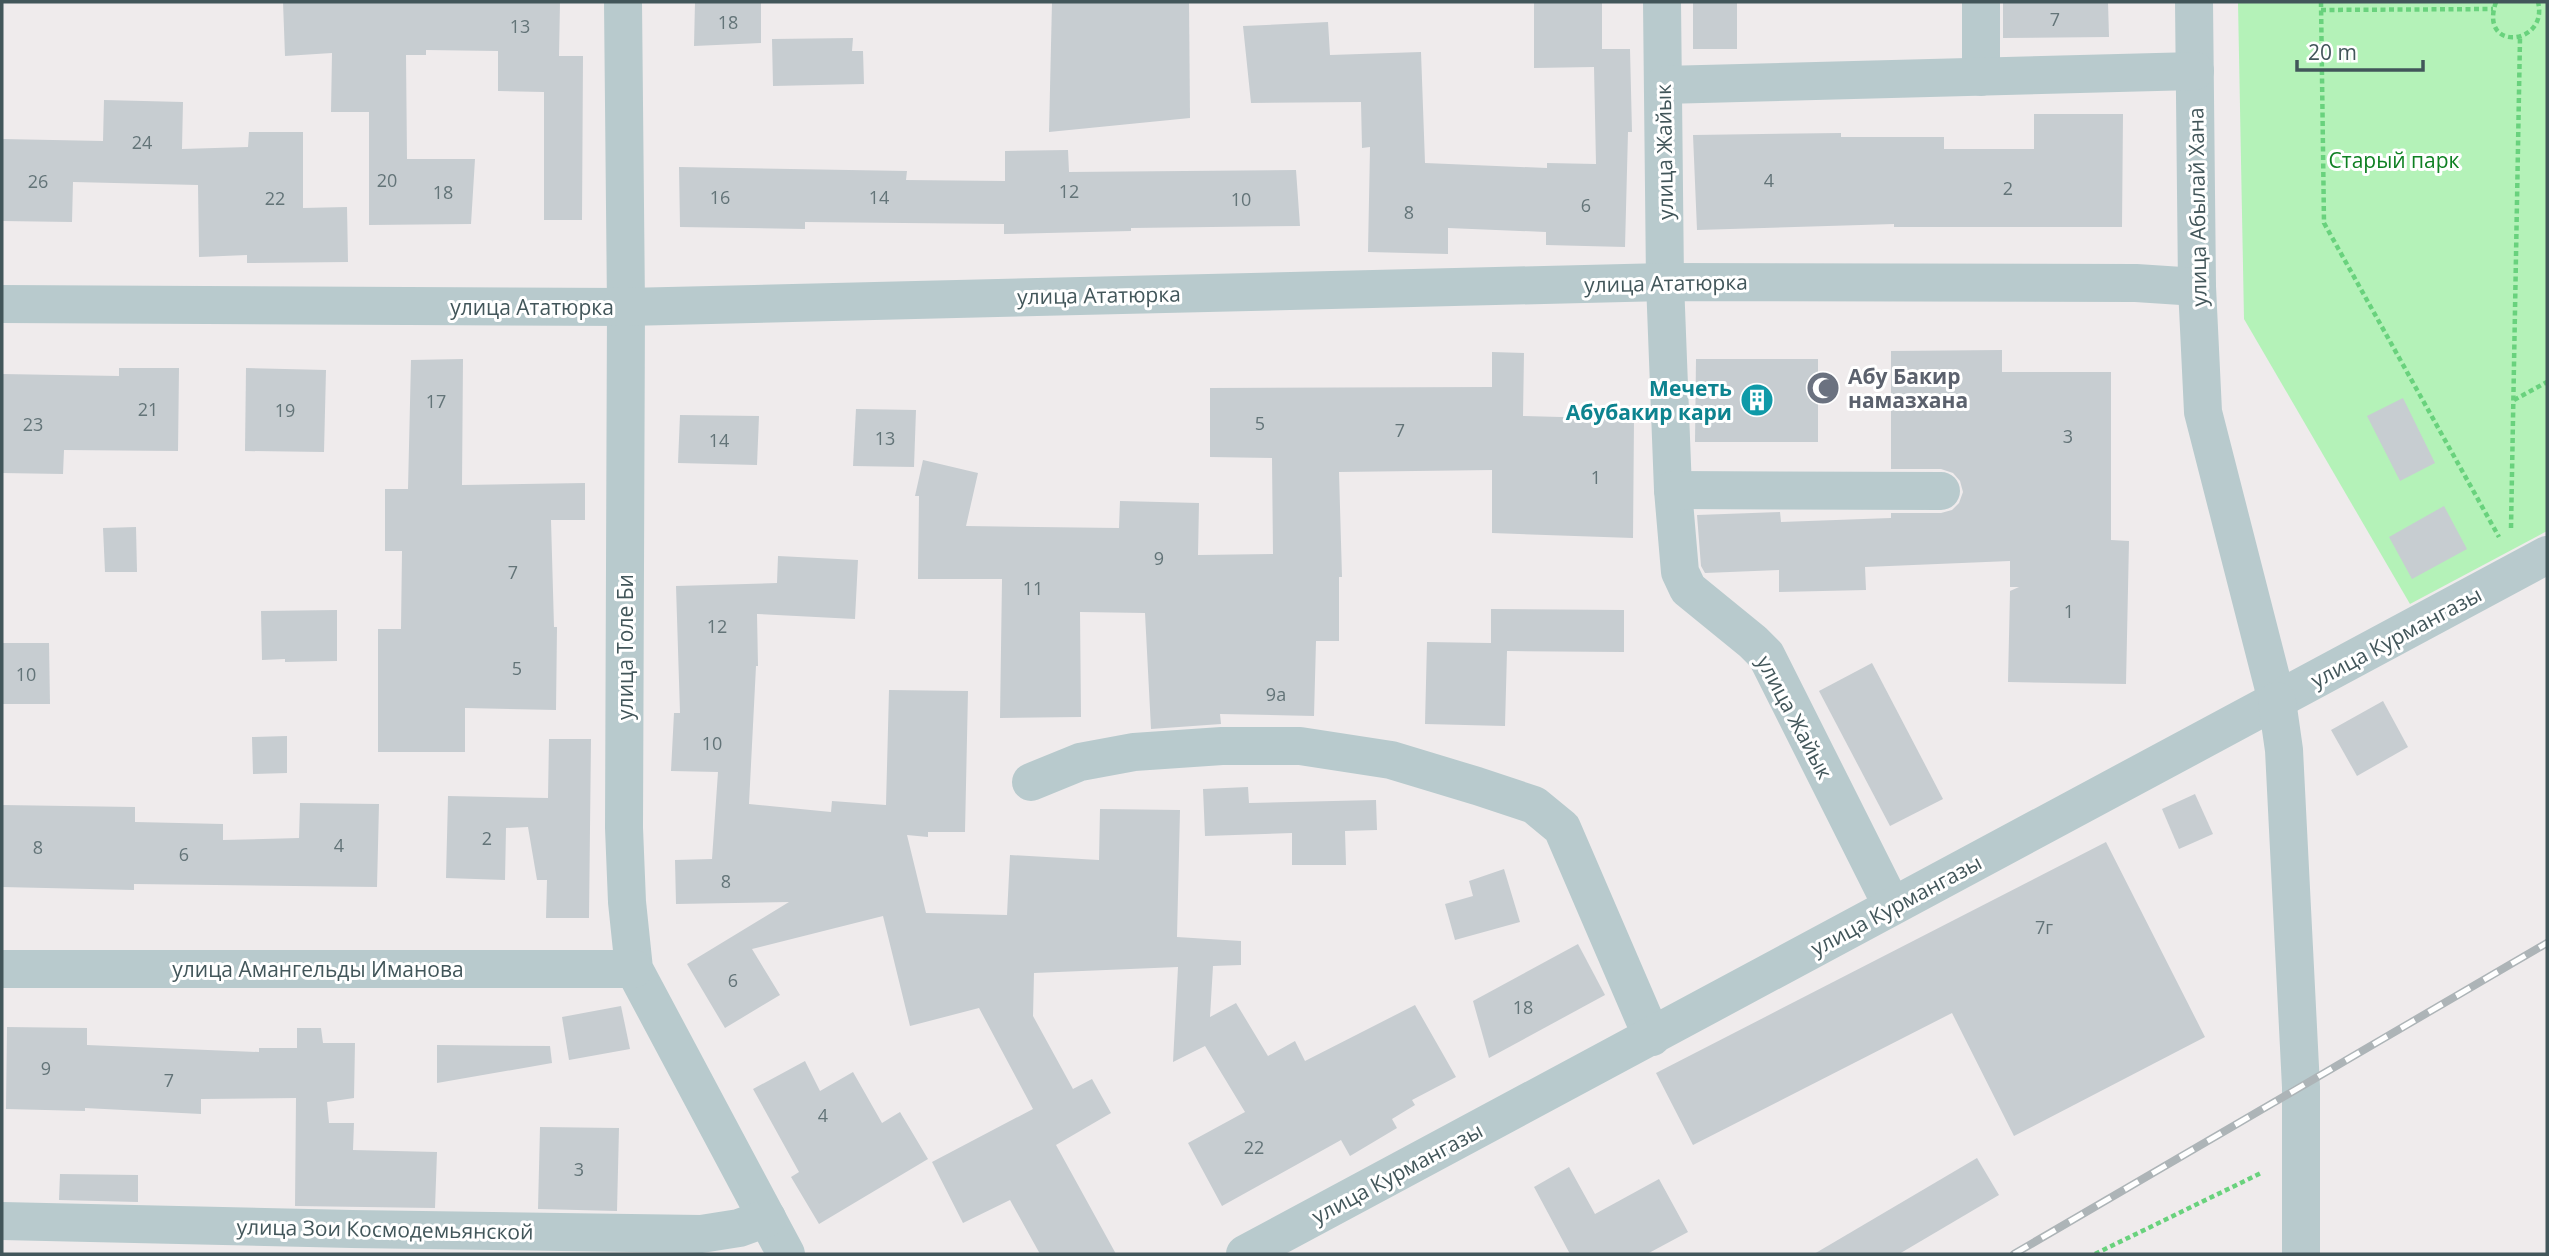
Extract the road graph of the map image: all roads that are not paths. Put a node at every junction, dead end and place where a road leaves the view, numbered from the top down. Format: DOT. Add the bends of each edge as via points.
graph roads {
  1 [pos="623,2"];
  2 [pos="1662,2"];
  3 [pos="1981,2"];
  4 [pos="2194,2"];
  5 [pos="2195,71"];
  6 [pos="1981,77"];
  7 [pos="1663,85"];
  8 [pos="1665,282"];
  9 [pos="2197,287"];
  10 [pos="2,304"];
  11 [pos="626,307"];
  12 [pos="1673,491"];
  13 [pos="1941,491"];
  14 [pos="2523,563"];
  15 [pos="2277,701"];
  16 [pos="1031,782"];
  17 [pos="1892,906"];
  18 [pos="2,969"];
  19 [pos="634,969"];
  20 [pos="1652,1037"];
  21 [pos="767,1218"];
  22 [pos="2,1221"];
  23 [pos="786,1254"];
  24 [pos="1245,1254"];
  25 [pos="2301,1254"];
  1 -- 11 [label="street, улица Толе Би"];
  2 -- 7 [label="street, улица Жайык"];
  3 -- 6 [label="street"];
  4 -- 5 [label="street, улица Абылай Хана"];
  5 -- 6 [label="street"];
  5 -- 9 [label="street, улица Абылай Хана"];
  6 -- 7 [label="street"];
  7 -- 8 [label="street, улица Жайык"];
  8 -- 9 [label="street, улица Ататюрка"];
  8 -- 11 [label="street, улица Ататюрка"];
  8 -- 12 [label="street, улица Жайык"];
  9 -- 15 [label="street, улица Абылай Хана" via="2203,412"];
  10 -- 11 [label="street, улица Ататюрка"];
  11 -- 19 [label="street, улица Толе Би" via="624,828"];
  12 -- 13 [label="street"];
  12 -- 17 [label="street, улица Жайык" via="1680,572 1688,589 1766,655"];
  14 -- 15 [label="street, улица Курмангазы"];
  15 -- 17 [label="street, улица Курмангазы"];
  15 -- 25 [label="street, улица Абылай Хана" via="2284,750 2301,1087"];
  16 -- 20 [label="street" via="1080,762 1134,752 1300,746 1391,760 1534,805 1562,828"];
  17 -- 20 [label="street, улица Курмангазы"];
  18 -- 19 [label="street, улица Амангельды Иманова"];
  19 -- 21 [label="street, улица Толе Би"];
  20 -- 24 [label="street, улица Курмангазы"];
  21 -- 22 [label="street, улица Зои Космодемьянской" via="701,1234"];
  21 -- 23 [label="street, улица Толе Би"];
}
